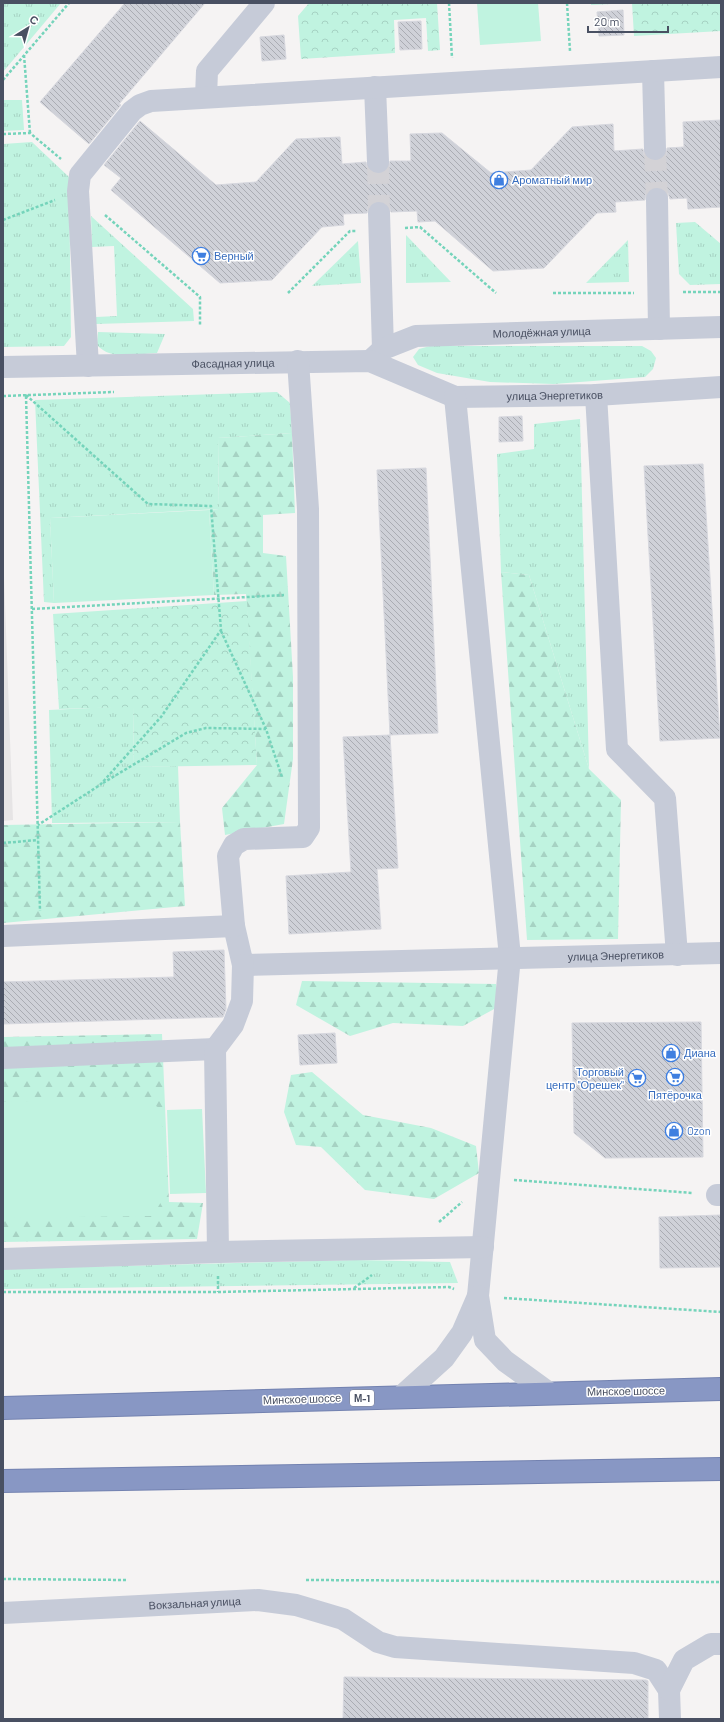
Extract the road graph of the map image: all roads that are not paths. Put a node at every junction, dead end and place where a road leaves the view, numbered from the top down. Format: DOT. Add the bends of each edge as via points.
graph roads {
  1 [pos="264,3"];
  2 [pos="721,67"];
  3 [pos="653,71"];
  4 [pos="375,87"];
  5 [pos="206,98"];
  6 [pos="655,149"];
  7 [pos="378,162"];
  8 [pos="656,200"];
  9 [pos="379,213"];
  10 [pos="721,327"];
  11 [pos="659,329"];
  12 [pos="377,355"];
  13 [pos="298,361"];
  14 [pos="88,366"];
  15 [pos="3,367"];
  16 [pos="721,387"];
  17 [pos="596,395"];
  18 [pos="456,397"];
  19 [pos="234,926"];
  20 [pos="3,936"];
  21 [pos="721,952"];
  22 [pos="678,955"];
  23 [pos="510,957"];
  24 [pos="243,965"];
  25 [pos="215,1049"];
  26 [pos="3,1058"];
  27 [pos="482,1247"];
  28 [pos="218,1252"];
  29 [pos="3,1259"];
  30 [pos="478,1296"];
  31 [pos="721,1390"];
  32 [pos="549,1393"];
  33 [pos="402,1396"];
  34 [pos="3,1408"];
  35 [pos="721,1468"];
  36 [pos="3,1481"];
  37 [pos="3,1613"];
  38 [pos="721,1644"];
  39 [pos="669,1690"];
  40 [pos="670,1719"];
  1 -- 5 [label="street" via="207,71"];
  2 -- 3 [label="street"];
  3 -- 4 [label="street"];
  3 -- 6 [label="street"];
  4 -- 5 [label="street"];
  4 -- 7 [label="street"];
  5 -- 14 [label="street" via="150,101 140,105 79,183"];
  8 -- 11 [label="street"];
  9 -- 12 [label="street"];
  10 -- 11 [label="street, Молодёжная улица"];
  11 -- 12 [label="street, Молодёжная улица" via="416,336"];
  12 -- 13 [label="street, Фасадная улица"];
  12 -- 18 [label="street, Фасадная улица"];
  13 -- 14 [label="street, Фасадная улица"];
  13 -- 19 [label="street" via="308,509 309,828 303,837 244,839 234,845 228,856"];
  14 -- 15 [label="street, Фасадная улица"];
  16 -- 17 [label="street, улица Энергетиков"];
  17 -- 18 [label="street, улица Энергетиков"];
  17 -- 22 [label="street" via="616,749 665,798"];
  18 -- 23 [label="street"];
  19 -- 20 [label="street"];
  19 -- 24 [label="street"];
  21 -- 22 [label="street, улица Энергетиков"];
  22 -- 23 [label="street, улица Энергетиков"];
  23 -- 24 [label="street, улица Энергетиков"];
  23 -- 27 [label="street"];
  24 -- 25 [label="street" via="242,1000 233,1025"];
  25 -- 26 [label="street"];
  25 -- 28 [label="street"];
  27 -- 28 [label="street"];
  27 -- 30 [label="street"];
  28 -- 29 [label="street"];
  30 -- 32 [label="street" via="485,1340 505,1361"];
  30 -- 33 [label="street" via="462,1333 444,1358"];
  31 -- 32 [label="highway, Минское шоссе / М-1"];
  32 -- 33 [label="highway, Минское шоссе / М-1"];
  33 -- 34 [label="highway, Минское шоссе / М-1"];
  35 -- 36 [label="highway"];
  37 -- 39 [label="street, Вокзальная улица" via="258,1600 296,1605 343,1619 378,1642 395,1647 634,1663 656,1670"];
  38 -- 39 [label="street" via="711,1644 684,1660"];
  39 -- 40 [label="street"];
}
